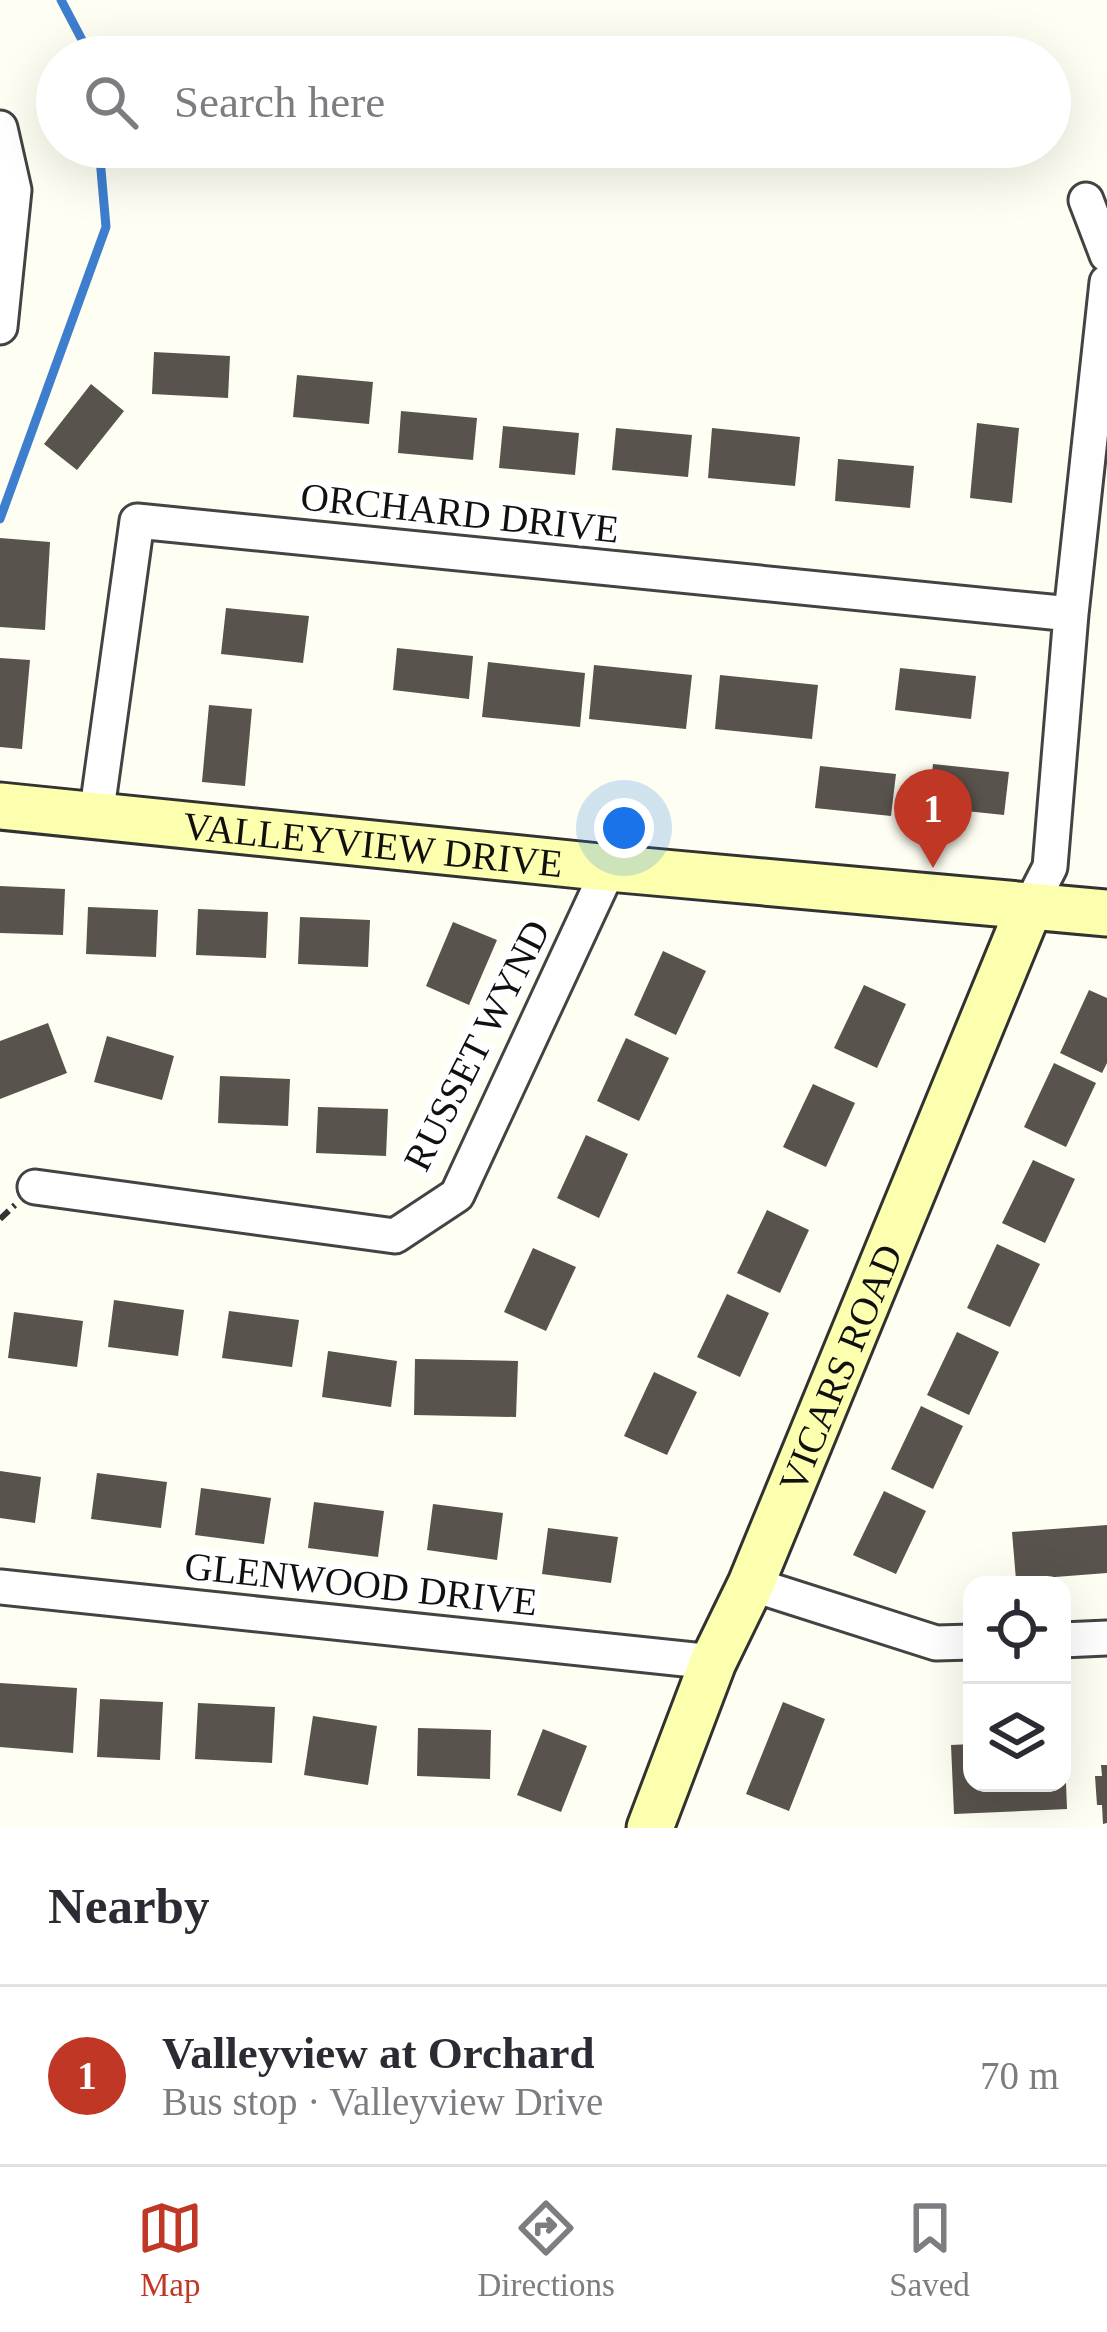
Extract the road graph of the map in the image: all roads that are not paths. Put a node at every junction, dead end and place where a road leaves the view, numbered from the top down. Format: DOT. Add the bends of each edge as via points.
graph roads {
  1 [pos="0,128"];
  2 [pos="1086,200"];
  3 [pos="1107,255"];
  4 [pos="1107,282"];
  5 [pos="0,327"];
  6 [pos="1071,614"];
  7 [pos="0,806"];
  8 [pos="96,817"];
  9 [pos="609,868"];
  10 [pos="1030,906"];
  11 [pos="1107,913"];
  12 [pos="35,1187"];
  13 [pos="752,1584"];
  14 [pos="0,1587"];
  15 [pos="1107,1638"];
  16 [pos="1071,1640"];
  17 [pos="963,1642"];
  18 [pos="713,1662"];
  19 [pos="650,1828"];
  1 -- 5 [label="street" via="14,190"];
  2 -- 3 [label="street"];
  4 -- 6 [label="street"];
  6 -- 8 [label="street, ORCHARD DRIVE" via="137,521"];
  6 -- 10 [label="street" via="1050,867"];
  7 -- 8 [label="street, VALLEYVIEW DRIVE"];
  8 -- 9 [label="street, VALLEYVIEW DRIVE"];
  9 -- 10 [label="street, VALLEYVIEW DRIVE"];
  9 -- 12 [label="street, RUSSET WYND" via="457,1195 395,1236"];
  10 -- 11 [label="street, VALLEYVIEW DRIVE"];
  10 -- 13 [label="street, VICARS ROAD"];
  13 -- 17 [label="street" via="936,1643"];
  13 -- 18 [label="street, VICARS ROAD"];
  14 -- 18 [label="street, GLENWOOD DRIVE"];
  15 -- 16 [label="street"];
  18 -- 19 [label="street, VICARS ROAD"];
}
